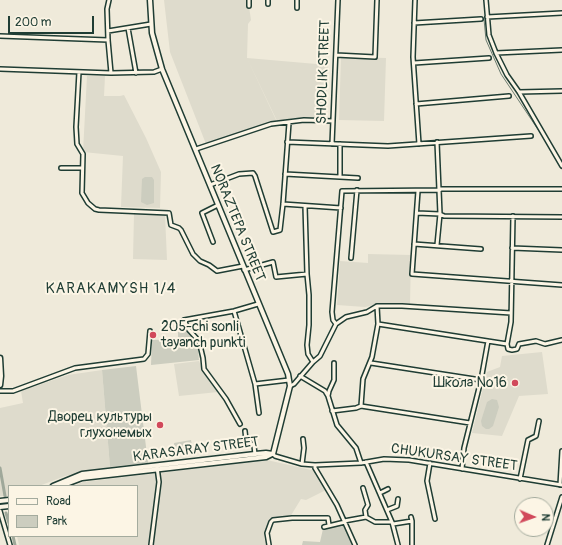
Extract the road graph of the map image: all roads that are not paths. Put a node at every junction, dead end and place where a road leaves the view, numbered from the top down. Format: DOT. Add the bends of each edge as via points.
graph roads {
  1 [pos="109,0"];
  2 [pos="150,0"];
  3 [pos="248,0"];
  4 [pos="297,0"];
  5 [pos="338,0"];
  6 [pos="377,0"];
  7 [pos="415,0"];
  8 [pos="486,0"];
  9 [pos="249,6"];
  10 [pos="297,8"];
  11 [pos="562,13"];
  12 [pos="487,17"];
  13 [pos="481,20"];
  14 [pos="414,23"];
  15 [pos="151,24"];
  16 [pos="128,28"];
  17 [pos="108,31"];
  18 [pos="0,36"];
  19 [pos="108,40"];
  20 [pos="562,50"];
  21 [pos="496,53"];
  22 [pos="336,55"];
  23 [pos="489,58"];
  24 [pos="414,63"];
  25 [pos="0,69"];
  26 [pos="162,70"];
  27 [pos="79,72"];
  28 [pos="111,73"];
  29 [pos="136,73"];
  30 [pos="562,91"];
  31 [pos="519,92"];
  32 [pos="509,96"];
  33 [pos="416,104"];
  34 [pos="333,121"];
  35 [pos="288,123"];
  36 [pos="531,136"];
  37 [pos="287,142"];
  38 [pos="437,142"];
  39 [pos="332,144"];
  40 [pos="340,144"];
  41 [pos="419,144"];
  42 [pos="196,149"];
  43 [pos="562,166"];
  44 [pos="61,168"];
  45 [pos="82,168"];
  46 [pos="285,174"];
  47 [pos="340,177"];
  48 [pos="358,178"];
  49 [pos="210,185"];
  50 [pos="562,189"];
  51 [pos="357,190"];
  52 [pos="440,190"];
  53 [pos="418,191"];
  54 [pos="283,204"];
  55 [pos="218,205"];
  56 [pos="305,206"];
  57 [pos="341,208"];
  58 [pos="417,212"];
  59 [pos="440,214"];
  60 [pos="513,216"];
  61 [pos="562,218"];
  62 [pos="213,242"];
  63 [pos="414,244"];
  64 [pos="437,245"];
  65 [pos="512,248"];
  66 [pos="481,249"];
  67 [pos="562,250"];
  68 [pos="351,258"];
  69 [pos="244,268"];
  70 [pos="307,274"];
  71 [pos="511,282"];
  72 [pos="562,285"];
  73 [pos="258,304"];
  74 [pos="377,306"];
  75 [pos="234,311"];
  76 [pos="511,313"];
  77 [pos="336,324"];
  78 [pos="378,324"];
  79 [pos="150,331"];
  80 [pos="562,340"];
  81 [pos="488,341"];
  82 [pos="507,344"];
  83 [pos="0,358"];
  84 [pos="313,362"];
  85 [pos="334,363"];
  86 [pos="370,363"];
  87 [pos="300,376"];
  88 [pos="289,380"];
  89 [pos="481,380"];
  90 [pos="255,384"];
  91 [pos="0,385"];
  92 [pos="290,386"];
  93 [pos="0,391"];
  94 [pos="328,396"];
  95 [pos="361,406"];
  96 [pos="332,411"];
  97 [pos="259,413"];
  98 [pos="539,421"];
  99 [pos="470,423"];
  100 [pos="240,424"];
  101 [pos="245,431"];
  102 [pos="303,439"];
  103 [pos="562,451"];
  104 [pos="255,454"];
  105 [pos="273,454"];
  106 [pos="366,462"];
  107 [pos="361,463"];
  108 [pos="430,463"];
  109 [pos="302,464"];
  110 [pos="315,465"];
  111 [pos="157,468"];
  112 [pos="462,469"];
  113 [pos="520,478"];
  114 [pos="54,485"];
  115 [pos="64,485"];
  116 [pos="561,485"];
  117 [pos="362,488"];
  118 [pos="388,489"];
  119 [pos="380,493"];
  120 [pos="562,496"];
  121 [pos="398,499"];
  122 [pos="0,508"];
  123 [pos="387,510"];
  124 [pos="366,517"];
  125 [pos="411,517"];
  126 [pos="435,519"];
  127 [pos="344,521"];
  128 [pos="412,521"];
  129 [pos="393,523"];
  130 [pos="329,525"];
  131 [pos="324,527"];
  132 [pos="10,545"];
  133 [pos="152,545"];
  134 [pos="269,545"];
  135 [pos="355,545"];
  136 [pos="398,545"];
  137 [pos="412,545"];
  138 [pos="547,545"];
  1 -- 17 [label="street"];
  2 -- 15 [label="main road, NORAZTEPA STREET"];
  3 -- 9 [label="street"];
  4 -- 10 [label="street"];
  5 -- 22 [label="street, SHODLIK STREET"];
  6 -- 22 [label="street" via="375,57"];
  7 -- 14 [label="street"];
  8 -- 12 [label="street"];
  11 -- 12 [label="street"];
  12 -- 21 [label="street" via="489,36"];
  13 -- 14 [label="street"];
  14 -- 24 [label="street"];
  15 -- 16 [label="street"];
  15 -- 26 [label="main road, NORAZTEPA STREET"];
  16 -- 17 [label="street"];
  16 -- 29 [label="street"];
  17 -- 19 [label="street"];
  18 -- 19 [label="street"];
  19 -- 28 [label="street"];
  20 -- 21 [label="street"];
  21 -- 31 [label="street"];
  22 -- 34 [label="street, SHODLIK STREET"];
  23 -- 24 [label="street"];
  24 -- 33 [label="street"];
  25 -- 27 [label="street"];
  26 -- 29 [label="street"];
  26 -- 42 [label="main road, NORAZTEPA STREET"];
  27 -- 28 [label="street"];
  27 -- 45 [label="street" via="76,126 77,144 83,154"];
  28 -- 29 [label="street"];
  30 -- 31 [label="street"];
  31 -- 43 [label="street"];
  32 -- 33 [label="street"];
  33 -- 41 [label="street"];
  34 -- 35 [label="street" via="304,120"];
  34 -- 39 [label="street, SHODLIK STREET"];
  35 -- 37 [label="street"];
  35 -- 42 [label="street" via="271,124"];
  36 -- 38 [label="street"];
  37 -- 39 [label="street"];
  37 -- 46 [label="street"];
  38 -- 41 [label="street"];
  38 -- 52 [label="street"];
  39 -- 40 [label="street"];
  40 -- 41 [label="street"];
  40 -- 47 [label="street"];
  42 -- 49 [label="main road, NORAZTEPA STREET"];
  44 -- 45 [label="street"];
  45 -- 69 [label="street" via="82,193 95,209 169,213 172,226 181,230 197,258 217,271"];
  46 -- 47 [label="street"];
  46 -- 54 [label="street"];
  47 -- 48 [label="street"];
  49 -- 54 [label="street" via="239,174 253,173 274,232 281,229"];
  49 -- 55 [label="main road, NORAZTEPA STREET"];
  50 -- 52 [label="street"];
  51 -- 53 [label="street"];
  51 -- 57 [label="street" via="342,190"];
  51 -- 68 [label="street"];
  52 -- 53 [label="street"];
  52 -- 59 [label="street"];
  53 -- 58 [label="street"];
  54 -- 56 [label="street"];
  55 -- 62 [label="street" via="202,213"];
  55 -- 69 [label="main road, NORAZTEPA STREET"];
  56 -- 57 [label="street"];
  56 -- 70 [label="street"];
  57 -- 77 [label="street" via="332,312"];
  58 -- 59 [label="street"];
  58 -- 63 [label="street"];
  59 -- 60 [label="street"];
  59 -- 64 [label="street"];
  60 -- 61 [label="street"];
  60 -- 65 [label="street"];
  63 -- 64 [label="street"];
  63 -- 71 [label="street" via="412,274"];
  64 -- 66 [label="street"];
  65 -- 67 [label="street"];
  65 -- 71 [label="street"];
  69 -- 70 [label="street" via="273,262 276,277"];
  69 -- 73 [label="main road, NORAZTEPA STREET"];
  70 -- 84 [label="street" via="307,345 308,354"];
  71 -- 72 [label="street"];
  71 -- 76 [label="street"];
  73 -- 75 [label="street"];
  73 -- 88 [label="main road, NORAZTEPA STREET"];
  74 -- 76 [label="street"];
  74 -- 77 [label="street" via="367,312 346,317"];
  74 -- 78 [label="street"];
  75 -- 90 [label="street"];
  75 -- 100 [label="street" via="184,320 198,341 204,369 226,398"];
  76 -- 82 [label="street"];
  77 -- 84 [label="street" via="320,356"];
  78 -- 81 [label="street"];
  78 -- 86 [label="street"];
  79 -- 93 [label="street" via="148,354 145,359 75,368 13,391"];
  80 -- 82 [label="street" via="545,344 536,341 519,344 517,349 512,350 508,349"];
  81 -- 82 [label="street"];
  81 -- 89 [label="street"];
  83 -- 91 [label="main road"];
  84 -- 87 [label="street"];
  85 -- 94 [label="street" via="334,380"];
  86 -- 89 [label="street"];
  86 -- 95 [label="street" via="364,380"];
  87 -- 92 [label="street"];
  87 -- 94 [label="street" via="321,388"];
  88 -- 90 [label="street"];
  88 -- 92 [label="main road, NORAZTEPA STREET"];
  89 -- 99 [label="street"];
  90 -- 97 [label="street"];
  92 -- 105 [label="main road, NORAZTEPA STREET"];
  94 -- 96 [label="street"];
  95 -- 96 [label="street"];
  95 -- 99 [label="street"];
  96 -- 107 [label="street" via="337,425 356,448"];
  98 -- 113 [label="street" via="536,436 528,440"];
  99 -- 112 [label="street"];
  101 -- 104 [label="street" via="246,440 254,446"];
  102 -- 109 [label="street"];
  103 -- 116 [label="street"];
  104 -- 105 [label="main road, KARASARAY STREET"];
  104 -- 111 [label="main road, KARASARAY STREET"];
  105 -- 109 [label="street, CHUKURSAY STREET"];
  105 -- 111 [label="main road, KARASARAY STREET" via="266,457"];
  106 -- 107 [label="street, CHUKURSAY STREET"];
  106 -- 108 [label="street, CHUKURSAY STREET" via="392,459"];
  106 -- 119 [label="street"];
  107 -- 110 [label="street, CHUKURSAY STREET"];
  108 -- 112 [label="street, CHUKURSAY STREET"];
  108 -- 126 [label="street" via="428,481"];
  109 -- 110 [label="street, CHUKURSAY STREET"];
  110 -- 127 [label="street"];
  111 -- 114 [label="main road, KARASARAY STREET" via="82,474"];
  111 -- 115 [label="main road, KARASARAY STREET" via="82,478"];
  111 -- 133 [label="street" via="159,482"];
  112 -- 113 [label="street, CHUKURSAY STREET"];
  113 -- 116 [label="street, CHUKURSAY STREET"];
  117 -- 124 [label="street" via="368,506 365,510"];
  118 -- 119 [label="street"];
  119 -- 123 [label="street"];
  120 -- 138 [label="street"];
  121 -- 123 [label="street" via="397,506"];
  122 -- 132 [label="street"];
  123 -- 129 [label="street"];
  124 -- 127 [label="street"];
  124 -- 129 [label="street" via="375,522"];
  125 -- 128 [label="street"];
  127 -- 130 [label="street"];
  127 -- 135 [label="street"];
  128 -- 129 [label="street"];
  128 -- 137 [label="street"];
  129 -- 136 [label="street"];
  130 -- 131 [label="street"];
  130 -- 134 [label="street" via="328,518 273,520 267,533"];
}
